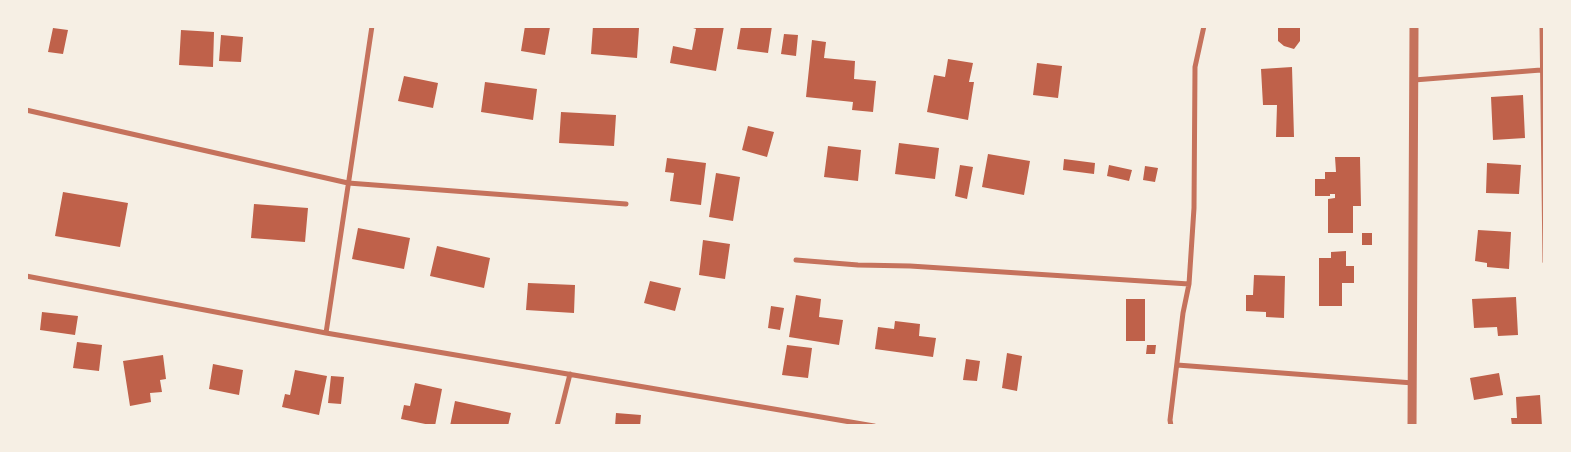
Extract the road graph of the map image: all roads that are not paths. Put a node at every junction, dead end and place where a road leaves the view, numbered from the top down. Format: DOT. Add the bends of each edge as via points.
graph roads {
  1 [pos="372,26"];
  2 [pos="1204,26"];
  3 [pos="1414,26"];
  4 [pos="1542,26"];
  5 [pos="1541,70"];
  6 [pos="1414,80"];
  7 [pos="26,110"];
  8 [pos="348,183"];
  9 [pos="626,204"];
  10 [pos="796,260"];
  11 [pos="1545,262"];
  12 [pos="26,276"];
  13 [pos="1189,284"];
  14 [pos="326,333"];
  15 [pos="1177,365"];
  16 [pos="570,374"];
  17 [pos="1413,383"];
  18 [pos="556,426"];
  19 [pos="874,426"];
  20 [pos="1171,426"];
  21 [pos="1412,426"];
  1 -- 8 [label="street"];
  2 -- 13 [label="street" via="1196,67 1194,208"];
  3 -- 6 [label="street"];
  4 -- 5 [label="street"];
  5 -- 6 [label="street"];
  5 -- 11 [label="street"];
  6 -- 17 [label="street"];
  7 -- 8 [label="street"];
  8 -- 9 [label="street"];
  8 -- 14 [label="street"];
  10 -- 13 [label="street"];
  12 -- 14 [label="street"];
  13 -- 15 [label="street"];
  14 -- 16 [label="street"];
  15 -- 17 [label="street"];
  15 -- 20 [label="street"];
  16 -- 18 [label="street"];
  16 -- 19 [label="street"];
  17 -- 21 [label="street"];
}
